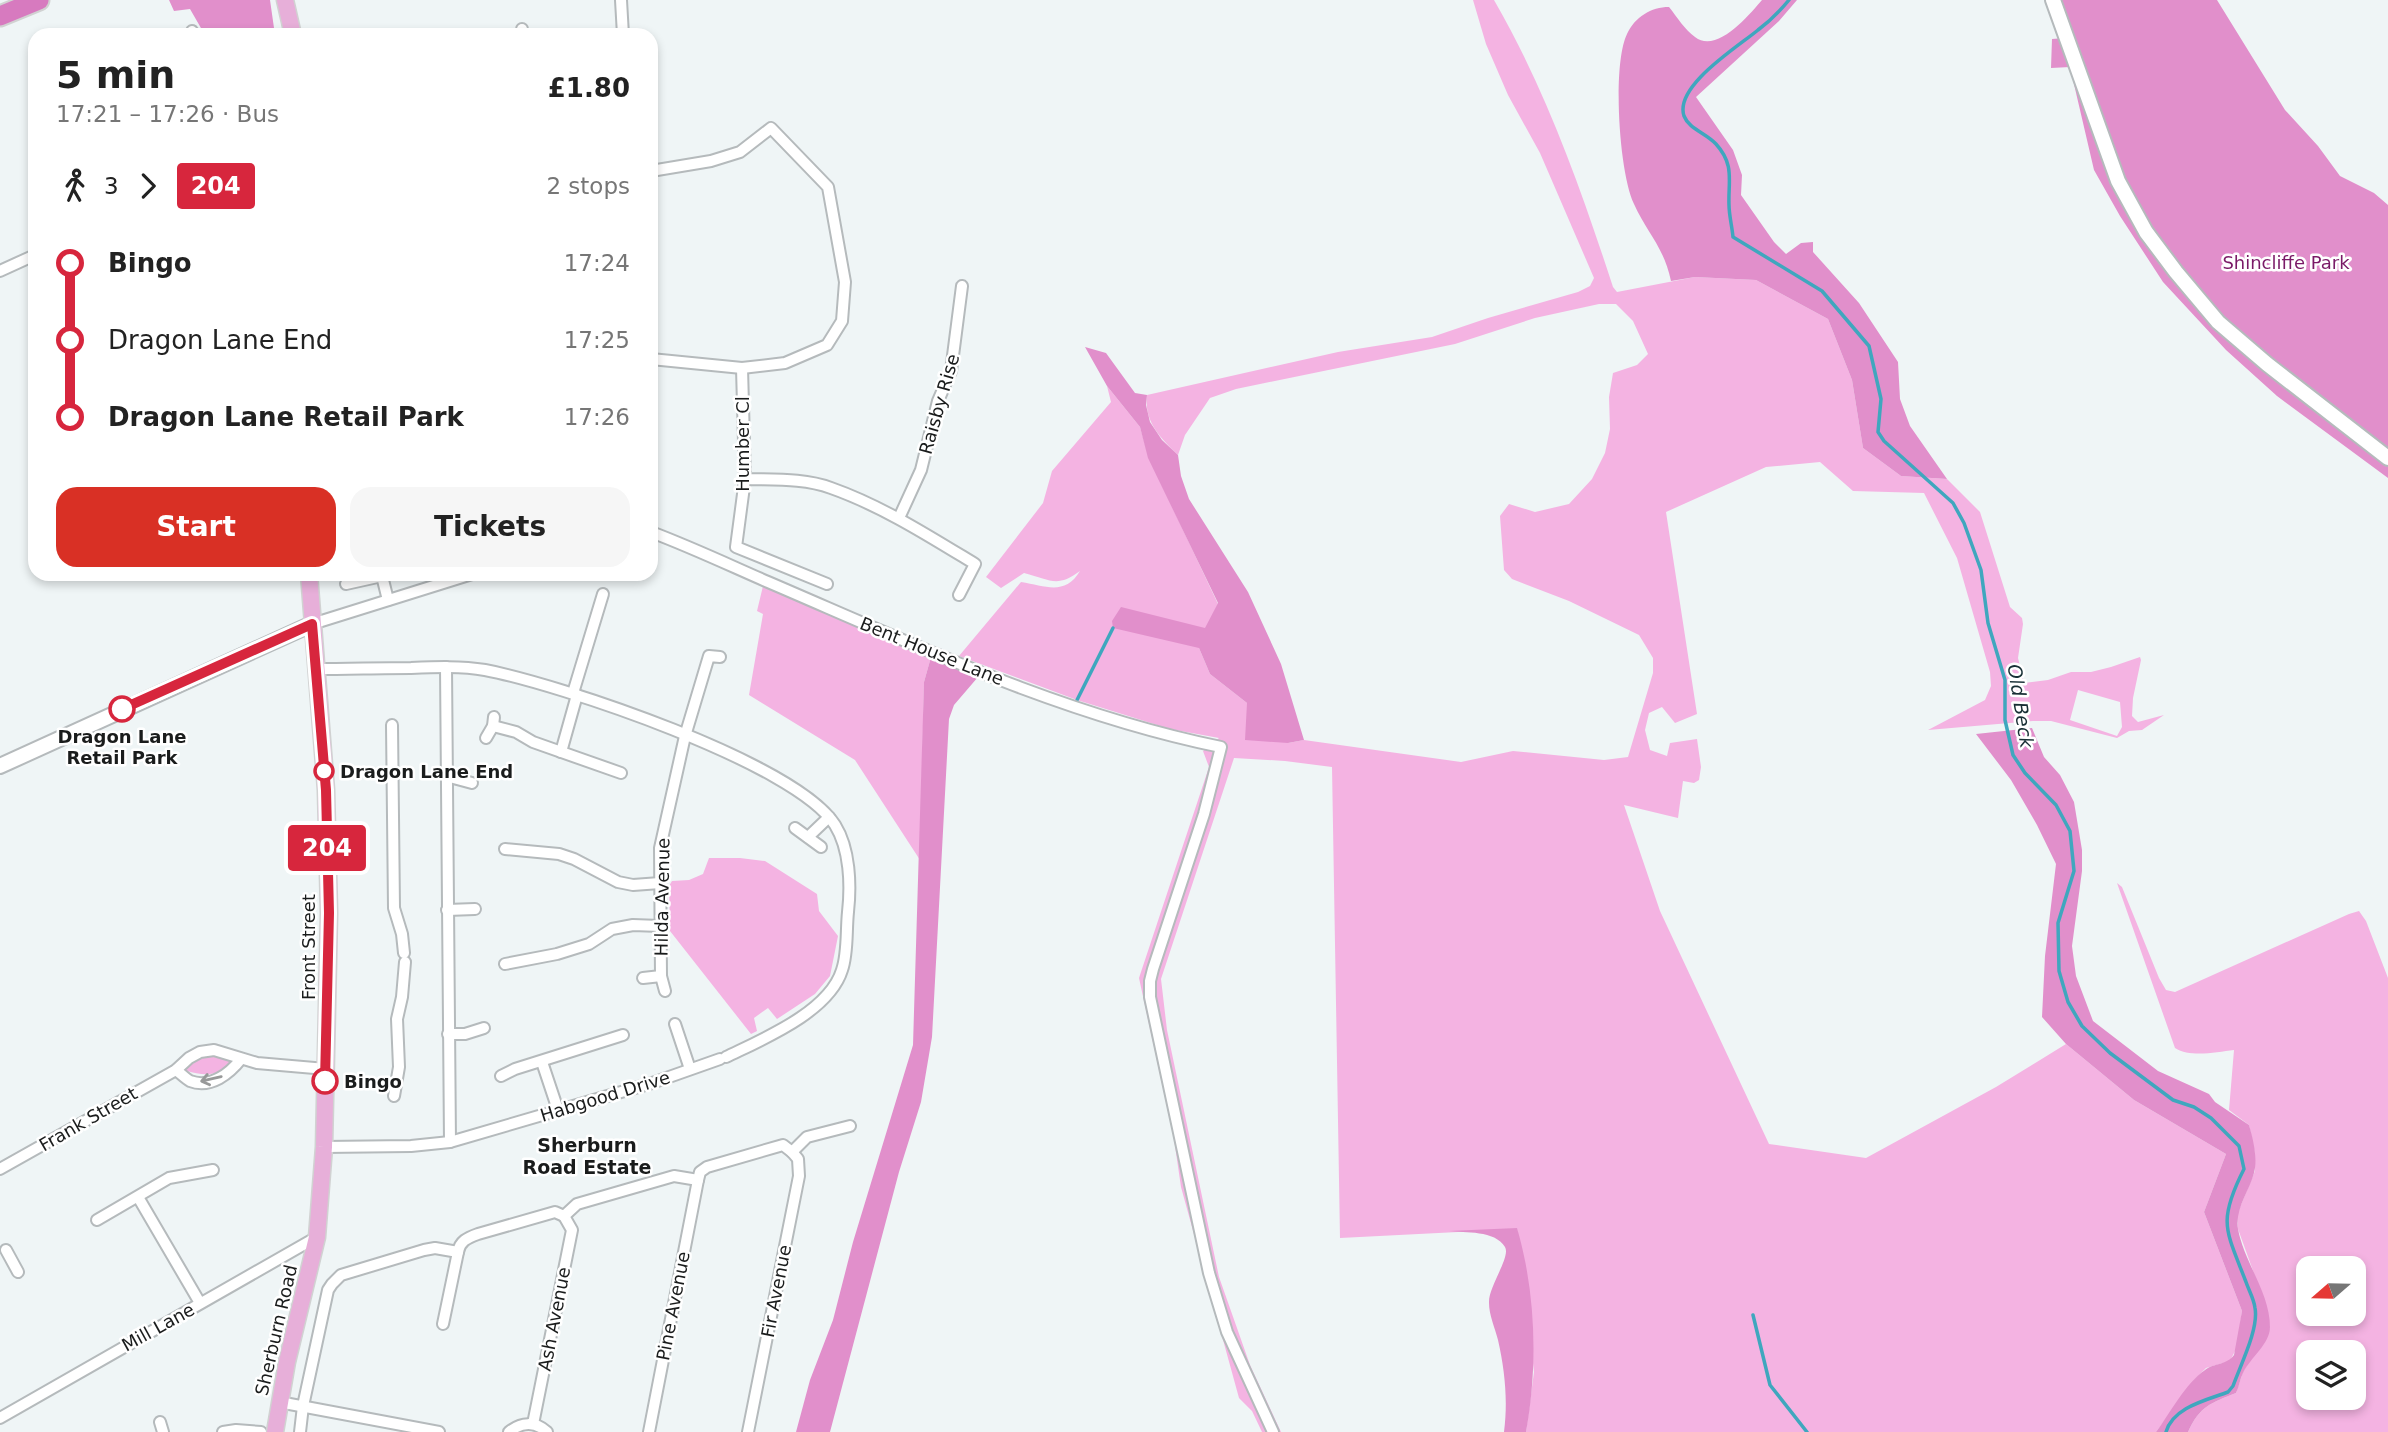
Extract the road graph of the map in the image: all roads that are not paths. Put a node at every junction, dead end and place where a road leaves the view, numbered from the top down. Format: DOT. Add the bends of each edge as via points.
graph roads {
  1 [pos="39,0"];
  2 [pos="285,0"];
  3 [pos="621,0"];
  4 [pos="2053,0"];
  5 [pos="0,16"];
  6 [pos="291,28"];
  7 [pos="623,28"];
  8 [pos="658,170"];
  9 [pos="28,258"];
  10 [pos="0,271"];
  11 [pos="962,286"];
  12 [pos="658,360"];
  13 [pos="742,368"];
  14 [pos="2388,458"];
  15 [pos="745,479"];
  16 [pos="899,518"];
  17 [pos="658,535"];
  18 [pos="309,581"];
  19 [pos="358,581"];
  20 [pos="383,581"];
  21 [pos="449,581"];
  22 [pos="346,584"];
  23 [pos="827,584"];
  24 [pos="603,594"];
  25 [pos="959,594"];
  26 [pos="388,600"];
  27 [pos="312,624"];
  28 [pos="702,643"];
  29 [pos="446,667"];
  30 [pos="316,669"];
  31 [pos="575,694"];
  32 [pos="392,725"];
  33 [pos="685,736"];
  34 [pos="486,738"];
  35 [pos="561,752"];
  36 [pos="0,766"];
  37 [pos="621,773"];
  38 [pos="446,776"];
  39 [pos="472,783"];
  40 [pos="832,821"];
  41 [pos="795,828"];
  42 [pos="808,838"];
  43 [pos="821,847"];
  44 [pos="505,849"];
  45 [pos="660,883"];
  46 [pos="475,909"];
  47 [pos="447,910"];
  48 [pos="660,926"];
  49 [pos="505,964"];
  50 [pos="661,975"];
  51 [pos="643,978"];
  52 [pos="665,991"];
  53 [pos="675,1024"];
  54 [pos="484,1028"];
  55 [pos="448,1034"];
  56 [pos="623,1035"];
  57 [pos="241,1059"];
  58 [pos="542,1062"];
  59 [pos="326,1069"];
  60 [pos="690,1069"];
  61 [pos="176,1070"];
  62 [pos="501,1076"];
  63 [pos="394,1096"];
  64 [pos="558,1110"];
  65 [pos="849,1126"];
  66 [pos="450,1142"];
  67 [pos="324,1147"];
  68 [pos="792,1152"];
  69 [pos="0,1170"];
  70 [pos="213,1170"];
  71 [pos="698,1180"];
  72 [pos="138,1197"];
  73 [pos="564,1216"];
  74 [pos="97,1220"];
  75 [pos="317,1237"];
  76 [pos="457,1252"];
  77 [pos="0,1267"];
  78 [pos="18,1272"];
  79 [pos="200,1303"];
  80 [pos="443,1324"];
  81 [pos="279,1402"];
  82 [pos="303,1406"];
  83 [pos="0,1418"];
  84 [pos="533,1424"];
  85 [pos="223,1432"];
  86 [pos="261,1432"];
  87 [pos="275,1432"];
  88 [pos="300,1432"];
  89 [pos="439,1432"];
  90 [pos="509,1432"];
  91 [pos="547,1432"];
  92 [pos="649,1432"];
  93 [pos="748,1432"];
  94 [pos="1273,1432"];
  1 -- 5 [label="highway"];
  2 -- 6 [label="main road"];
  3 -- 7 [label="street"];
  4 -- 14 [label="main road" via="2118,181 2175,272 2218,322"];
  8 -- 13 [label="street" via="740,152 771,128 828,187 845,282 842,321 827,345 785,363"];
  9 -- 10 [label="street"];
  11 -- 16 [label="street, Raisby Rise" via="951,371 938,401 921,470"];
  12 -- 13 [label="street"];
  13 -- 15 [label="street, Humber Cl"];
  15 -- 16 [label="street" via="830,487"];
  15 -- 23 [label="street, Humber Cl" via="736,547"];
  16 -- 25 [label="street" via="975,564"];
  17 -- 94 [label="street, Bent House Lane" via="982,673 1097,715 1221,747 1153,969 1150,997 1209,1273 1227,1332"];
  18 -- 27 [label="main road, Front Street"];
  19 -- 22 [label="street"];
  20 -- 26 [label="street"];
  21 -- 26 [label="street"];
  24 -- 31 [label="street"];
  26 -- 27 [label="street"];
  27 -- 30 [label="main road, Front Street"];
  27 -- 36 [label="main road"];
  28 -- 33 [label="street, Hilda Avenue" via="715,656"];
  29 -- 30 [label="street"];
  29 -- 31 [label="street" via="484,670"];
  29 -- 38 [label="street"];
  30 -- 59 [label="main road, Front Street" via="326,790"];
  31 -- 33 [label="street"];
  31 -- 35 [label="street"];
  32 -- 63 [label="street" via="394,908 404,957"];
  33 -- 40 [label="street" via="769,775 816,804"];
  33 -- 45 [label="street, Hilda Avenue" via="660,848"];
  34 -- 35 [label="street" via="494,721"];
  35 -- 37 [label="street"];
  38 -- 39 [label="street"];
  38 -- 47 [label="street"];
  40 -- 42 [label="street"];
  40 -- 60 [label="street, Habgood Drive" via="849,872 843,970 834,987 816,1008 723,1058"];
  41 -- 42 [label="street"];
  42 -- 43 [label="street"];
  44 -- 45 [label="street" via="559,854 632,885"];
  45 -- 48 [label="street, Hilda Avenue"];
  46 -- 47 [label="street"];
  47 -- 55 [label="street"];
  48 -- 49 [label="street" via="612,929 589,944"];
  48 -- 50 [label="street, Hilda Avenue"];
  50 -- 51 [label="street, Hilda Avenue"];
  50 -- 52 [label="street, Hilda Avenue"];
  53 -- 60 [label="street"];
  54 -- 55 [label="street"];
  55 -- 66 [label="street"];
  56 -- 58 [label="street"];
  57 -- 59 [label="street, Frank Street"];
  57 -- 61 [label="street, Frank Street" via="206,1051"];
  57 -- 61 [label="street, one-way" via="230,1072 203,1083 190,1081"];
  58 -- 62 [label="street"];
  58 -- 64 [label="street"];
  59 -- 67 [label="main road, Front Street"];
  60 -- 64 [label="street, Habgood Drive"];
  61 -- 69 [label="street, Frank Street"];
  64 -- 66 [label="street, Habgood Drive"];
  65 -- 68 [label="street" via="807,1138"];
  66 -- 67 [label="street, Habgood Drive"];
  67 -- 75 [label="main road, Front Street"];
  68 -- 71 [label="street" via="783,1145 707,1167"];
  68 -- 93 [label="street, Fir Avenue" via="798,1159 799,1176"];
  70 -- 72 [label="street" via="169,1178"];
  71 -- 73 [label="street" via="674,1176 578,1204"];
  71 -- 92 [label="street, Pine Avenue"];
  72 -- 74 [label="street"];
  72 -- 79 [label="street"];
  73 -- 76 [label="street" via="555,1212 478,1234 467,1238"];
  73 -- 84 [label="street, Ash Avenue" via="572,1230"];
  75 -- 79 [label="street, Mill Lane"];
  75 -- 81 [label="main road, Sherburn Road"];
  76 -- 80 [label="street"];
  76 -- 82 [label="street" via="424,1250 341,1275 328,1290"];
  77 -- 78 [label="street" via="9,1256"];
  79 -- 83 [label="street, Mill Lane"];
  81 -- 82 [label="street"];
  81 -- 87 [label="main road, Sherburn Road"];
  82 -- 88 [label="street"];
  82 -- 89 [label="street"];
  84 -- 90 [label="street" via="518,1425"];
  84 -- 91 [label="street"];
  85 -- 86 [label="street"];
}
